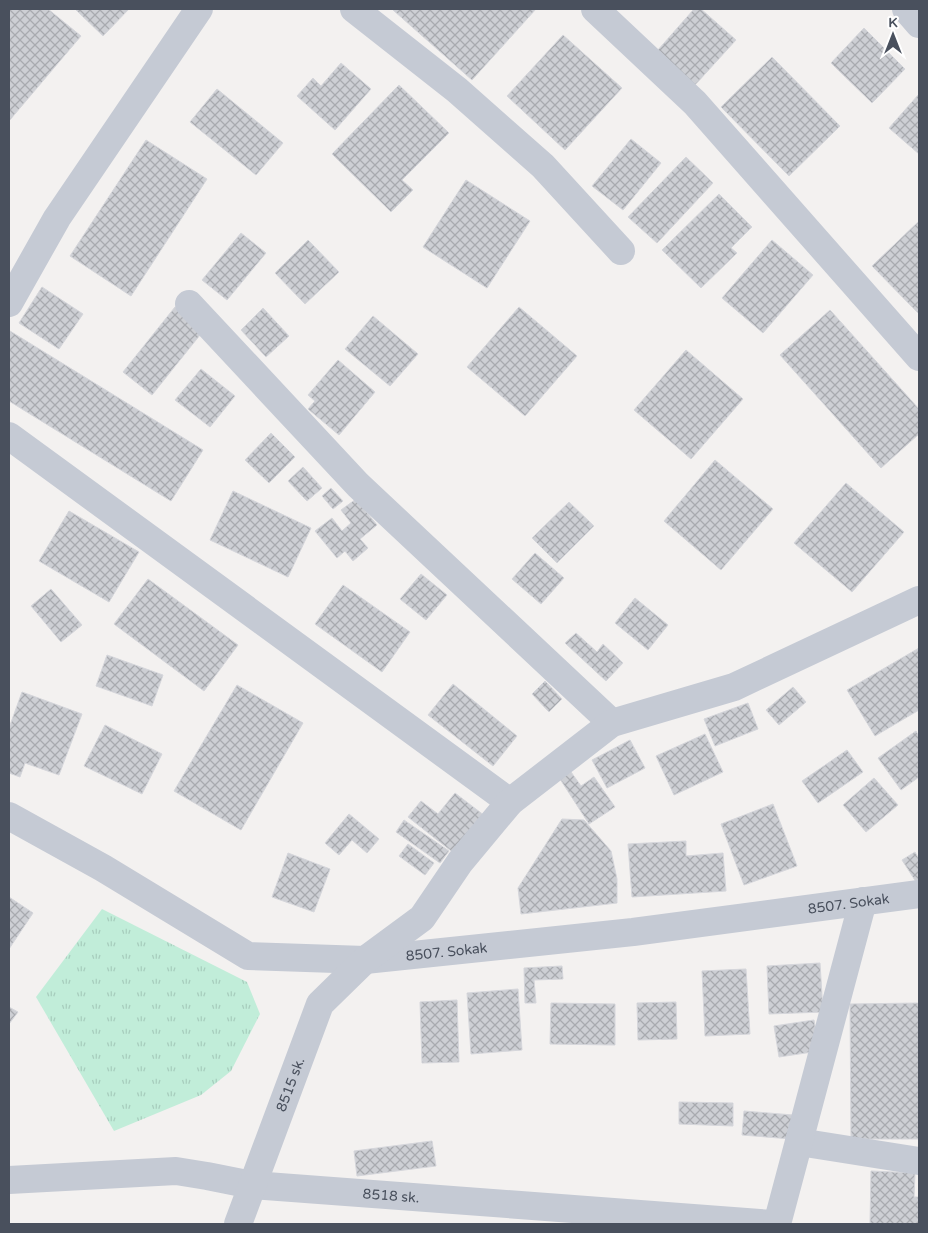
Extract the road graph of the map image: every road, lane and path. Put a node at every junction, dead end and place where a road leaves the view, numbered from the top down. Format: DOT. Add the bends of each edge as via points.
graph roads {
  1 [pos="199,9"];
  2 [pos="354,9"];
  3 [pos="594,9"];
  4 [pos="906,9"];
  5 [pos="919,24"];
  6 [pos="621,251"];
  7 [pos="9,303"];
  8 [pos="189,304"];
  9 [pos="919,357"];
  10 [pos="9,436"];
  11 [pos="919,600"];
  12 [pos="612,723"];
  13 [pos="510,802"];
  14 [pos="9,816"];
  15 [pos="919,894"];
  16 [pos="863,901"];
  17 [pos="365,960"];
  18 [pos="799,1142"];
  19 [pos="919,1161"];
  20 [pos="9,1180"];
  21 [pos="252,1185"];
  22 [pos="238,1224"];
  23 [pos="775,1224"];
  1 -- 7 [label="street" via="57,218"];
  2 -- 6 [label="street" via="457,90 543,166"];
  3 -- 9 [label="street" via="695,103"];
  4 -- 5 [label="street"];
  8 -- 12 [label="street" via="358,485"];
  10 -- 13 [label="street"];
  11 -- 12 [label="street" via="734,687"];
  12 -- 13 [label="street, 8515 sk."];
  13 -- 17 [label="street, 8515 sk." via="460,862 422,918"];
  14 -- 17 [label="street, 8507. Sokak" via="103,868 248,956"];
  15 -- 16 [label="street, 8507. Sokak"];
  16 -- 17 [label="street, 8507. Sokak" via="633,932"];
  16 -- 18 [label="street"];
  17 -- 21 [label="street, 8515 sk." via="320,1004"];
  18 -- 19 [label="street"];
  18 -- 23 [label="street"];
  20 -- 21 [label="street, 8518 sk." via="176,1171"];
  21 -- 22 [label="street, 8515 sk."];
  21 -- 23 [label="street, 8518 sk."];
}
